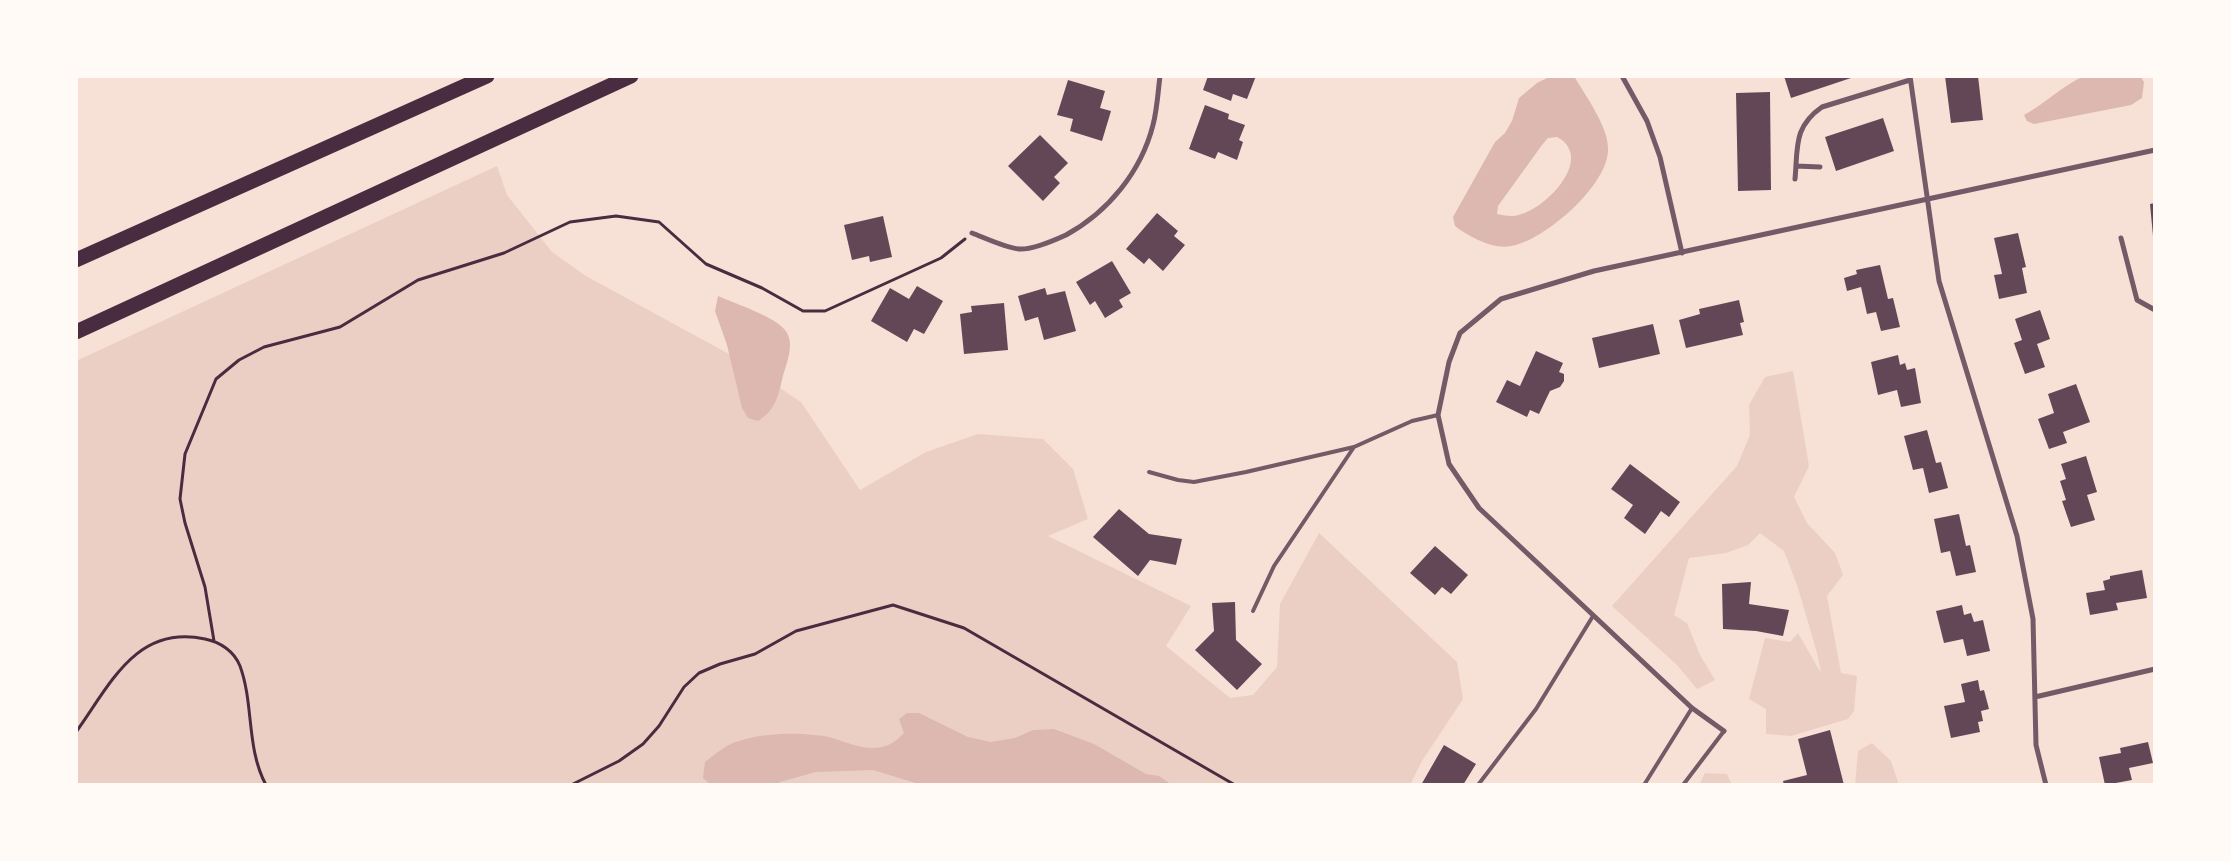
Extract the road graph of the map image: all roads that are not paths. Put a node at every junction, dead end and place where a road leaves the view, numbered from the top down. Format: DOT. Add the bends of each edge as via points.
graph roads {
  1 [pos="488,76"];
  2 [pos="631,76"];
  3 [pos="1160,76"];
  4 [pos="1622,76"];
  5 [pos="1910,78"];
  6 [pos="2155,150"];
  7 [pos="1796,166"];
  8 [pos="1820,167"];
  9 [pos="1795,179"];
  10 [pos="1926,201"];
  11 [pos="972,233"];
  12 [pos="2121,238"];
  13 [pos="1682,253"];
  14 [pos="76,260"];
  15 [pos="2155,310"];
  16 [pos="76,332"];
  17 [pos="1438,415"];
  18 [pos="1354,447"];
  19 [pos="1149,472"];
  20 [pos="1253,611"];
  21 [pos="1593,616"];
  22 [pos="2155,669"];
  23 [pos="2035,697"];
  24 [pos="1692,708"];
  25 [pos="1724,731"];
  26 [pos="1478,785"];
  27 [pos="1644,785"];
  28 [pos="1684,785"];
  29 [pos="2046,785"];
  1 -- 14 [label="highway"];
  2 -- 16 [label="highway"];
  3 -- 11 [label="street" via="1154,124 1144,153 1109,203 1083,226 1054,241 1019,249"];
  4 -- 13 [label="street" via="1647,120 1660,157"];
  5 -- 7 [label="street" via="1822,107 1812,114 1798,136"];
  5 -- 10 [label="street"];
  6 -- 10 [label="street"];
  7 -- 8 [label="street"];
  7 -- 9 [label="street"];
  10 -- 13 [label="street"];
  10 -- 23 [label="street" via="1939,281 2017,536 2033,619"];
  12 -- 15 [label="street" via="2137,300"];
  13 -- 17 [label="street" via="1594,271 1501,299 1460,333 1449,362"];
  17 -- 18 [label="lane" via="1412,421"];
  17 -- 21 [label="street" via="1449,464 1479,508"];
  18 -- 19 [label="lane" via="1194,482"];
  18 -- 20 [label="lane" via="1274,566"];
  21 -- 24 [label="street"];
  21 -- 26 [label="lane" via="1536,709"];
  22 -- 23 [label="street"];
  23 -- 29 [label="street" via="2036,745"];
  24 -- 25 [label="street"];
  24 -- 27 [label="lane"];
  25 -- 28 [label="lane"];
}
